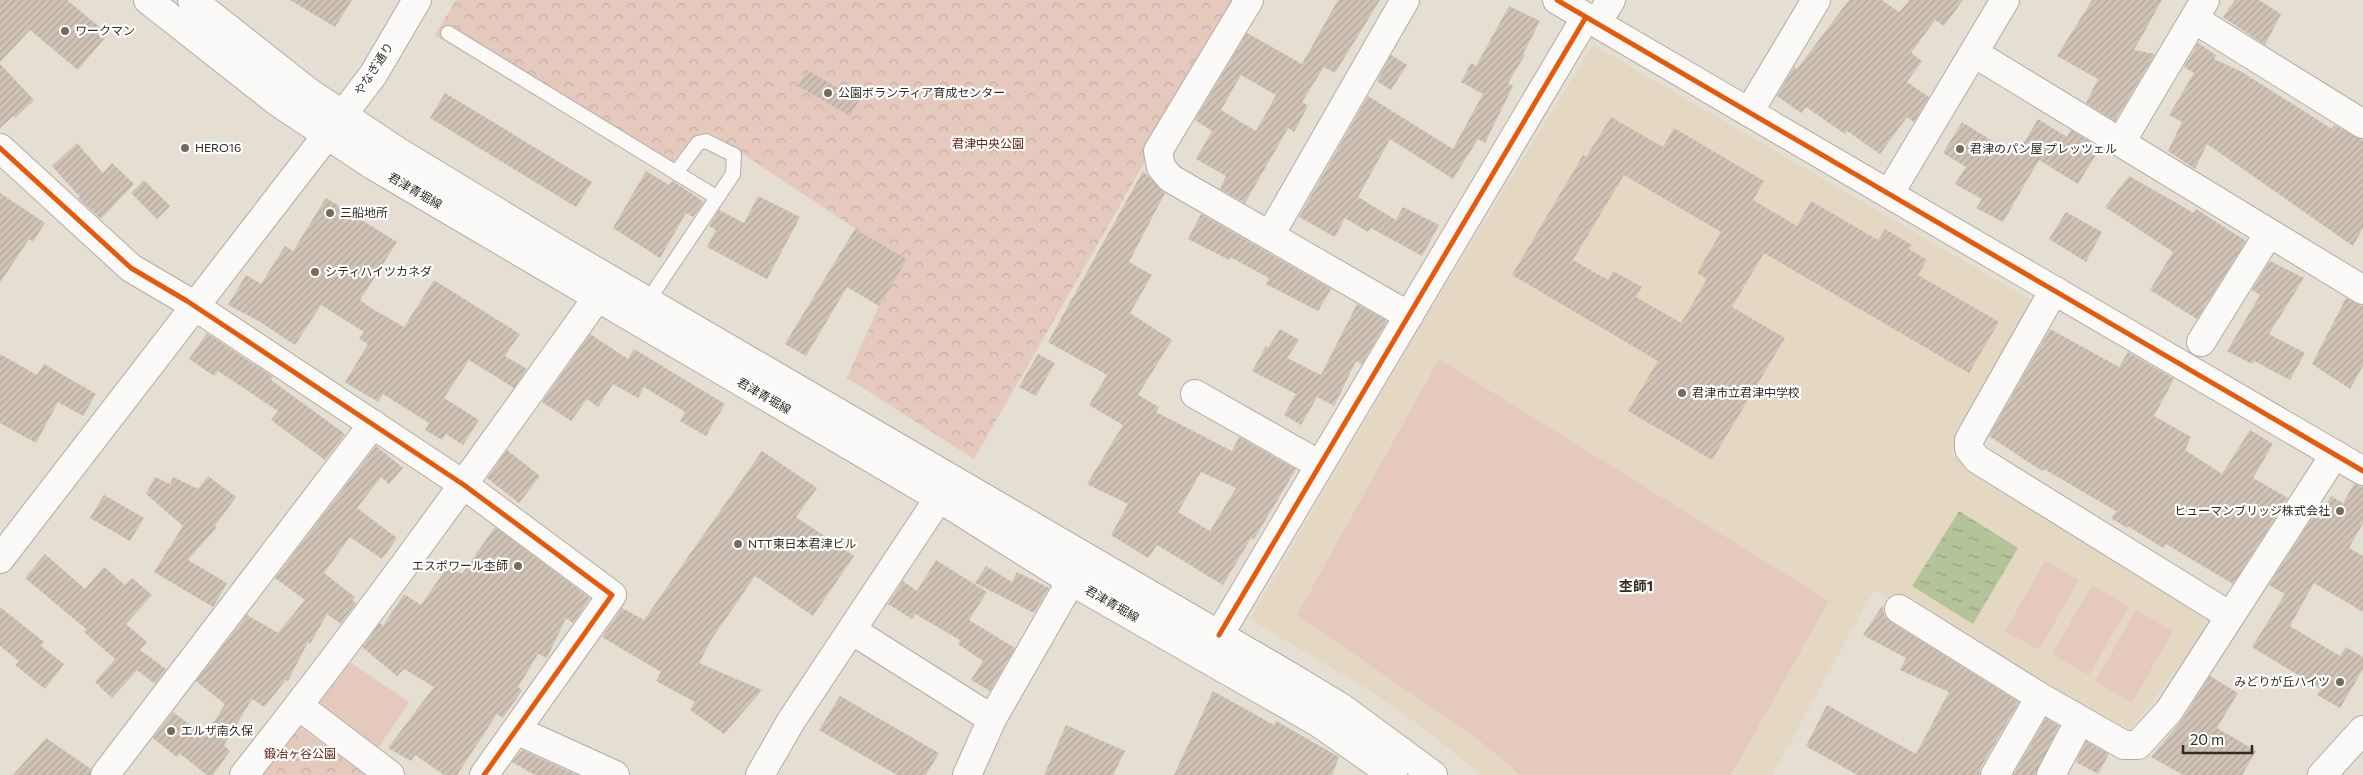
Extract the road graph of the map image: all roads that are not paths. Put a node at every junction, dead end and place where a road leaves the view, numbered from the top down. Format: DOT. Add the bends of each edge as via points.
graph roads {
  1 [pos="148,0"];
  2 [pos="192,0"];
  3 [pos="417,0"];
  4 [pos="1249,0"];
  5 [pos="1405,0"];
  6 [pos="1557,0"];
  7 [pos="1611,0"];
  8 [pos="1816,0"];
  9 [pos="2005,0"];
  10 [pos="2199,9"];
  11 [pos="1592,20"];
  12 [pos="448,33"];
  13 [pos="1974,53"];
  14 [pos="1749,112"];
  15 [pos="2363,124"];
  16 [pos="335,125"];
  17 [pos="2121,142"];
  18 [pos="0,148"];
  19 [pos="676,173"];
  20 [pos="1889,194"];
  21 [pos="716,197"];
  22 [pos="2269,233"];
  23 [pos="1270,236"];
  24 [pos="2054,290"];
  25 [pos="2363,290"];
  26 [pos="597,298"];
  27 [pos="647,302"];
  28 [pos="195,307"];
  29 [pos="1409,316"];
  30 [pos="2202,342"];
  31 [pos="1195,394"];
  32 [pos="373,424"];
  33 [pos="2335,454"];
  34 [pos="1320,465"];
  35 [pos="2363,471"];
  36 [pos="464,485"];
  37 [pos="939,498"];
  38 [pos="0,560"];
  39 [pos="1071,581"];
  40 [pos="1898,609"];
  41 [pos="2230,616"];
  42 [pos="853,631"];
  43 [pos="1219,636"];
  44 [pos="2040,697"];
  45 [pos="299,706"];
  46 [pos="992,719"];
  47 [pos="2080,720"];
  48 [pos="516,730"];
  49 [pos="2363,730"];
  50 [pos="764,773"];
  51 [pos="105,775"];
  52 [pos="244,775"];
  53 [pos="390,775"];
  54 [pos="484,775"];
  55 [pos="615,775"];
  56 [pos="967,775"];
  57 [pos="1392,775"];
  58 [pos="1433,775"];
  59 [pos="1995,775"];
  60 [pos="2051,775"];
  61 [pos="2322,775"];
  1 -- 16 [label="street, 君津青堀線" via="279,103"];
  2 -- 16 [label="street, 君津青堀線" via="310,93"];
  3 -- 16 [label="street, やなぎ通り" via="373,75"];
  4 -- 23 [label="street" via="1158,151 1161,167 1170,178"];
  5 -- 23 [label="street"];
  6 -- 11 [label="street"];
  7 -- 11 [label="street"];
  8 -- 14 [label="street"];
  9 -- 13 [label="street"];
  10 -- 15 [label="street"];
  10 -- 17 [label="street"];
  11 -- 14 [label="street"];
  11 -- 29 [label="street"];
  12 -- 19 [label="lane"];
  13 -- 17 [label="street"];
  13 -- 20 [label="street"];
  14 -- 20 [label="street"];
  16 -- 26 [label="street, 君津青堀線" via="374,166"];
  16 -- 27 [label="street, 君津青堀線" via="397,151"];
  16 -- 28 [label="street, やなぎ通り"];
  17 -- 22 [label="street"];
  18 -- 28 [label="street" via="131,268"];
  19 -- 21 [label="lane"];
  19 -- 21 [label="lane" via="698,143 706,141 734,155 732,174"];
  20 -- 24 [label="street"];
  21 -- 27 [label="lane"];
  22 -- 25 [label="street"];
  22 -- 30 [label="street"];
  23 -- 29 [label="street"];
  24 -- 33 [label="street"];
  24 -- 41 [label="street" via="1969,440 1969,449 1978,458"];
  26 -- 36 [label="street"];
  26 -- 37 [label="street, 君津青堀線"];
  27 -- 43 [label="street, 君津青堀線"];
  28 -- 32 [label="street"];
  28 -- 38 [label="street, やなぎ通り"];
  29 -- 34 [label="street"];
  31 -- 34 [label="street"];
  32 -- 36 [label="street"];
  32 -- 51 [label="street"];
  33 -- 35 [label="street"];
  33 -- 41 [label="street"];
  34 -- 43 [label="street"];
  36 -- 45 [label="street"];
  36 -- 48 [label="street" via="612,595"];
  37 -- 39 [label="street, 君津青堀線"];
  37 -- 42 [label="street"];
  39 -- 46 [label="street"];
  39 -- 57 [label="street, 君津青堀線" via="1319,723"];
  40 -- 44 [label="street"];
  41 -- 47 [label="street" via="2169,711 2138,744 2124,745"];
  42 -- 46 [label="street"];
  42 -- 50 [label="street" via="791,721"];
  43 -- 58 [label="street, 君津青堀線" via="1342,708"];
  44 -- 47 [label="street"];
  44 -- 59 [label="street"];
  45 -- 52 [label="street"];
  45 -- 53 [label="street"];
  46 -- 56 [label="street"];
  47 -- 60 [label="street"];
  48 -- 54 [label="street"];
  48 -- 55 [label="street"];
  49 -- 61 [label="street"];
}
